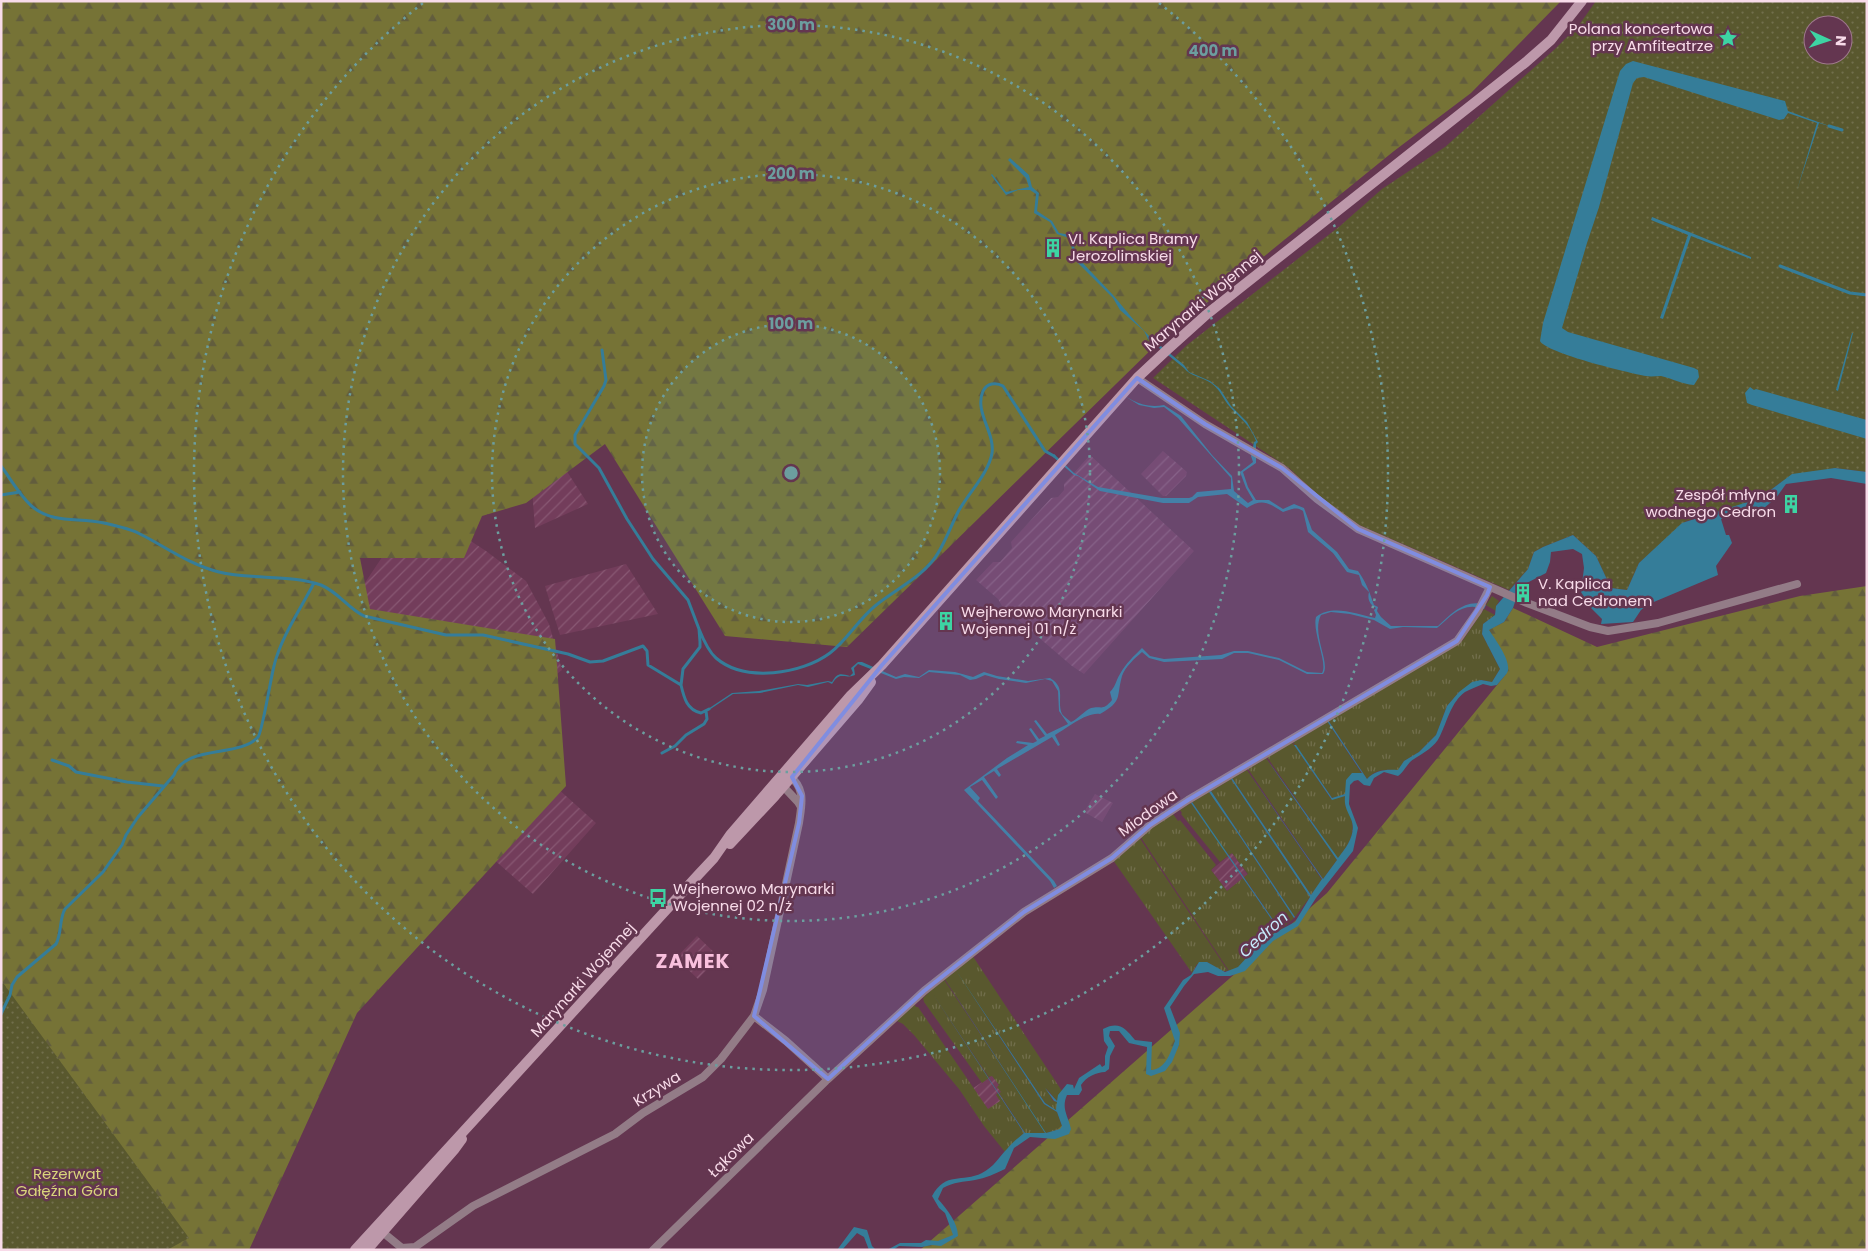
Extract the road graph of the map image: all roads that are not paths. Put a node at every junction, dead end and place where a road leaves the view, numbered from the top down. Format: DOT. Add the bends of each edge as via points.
graph roads {
  1 [pos="1582,1"];
  2 [pos="1137,378"];
  3 [pos="1797,584"];
  4 [pos="1490,586"];
  5 [pos="788,774"];
  6 [pos="780,784"];
  7 [pos="801,809"];
  8 [pos="754,1016"];
  9 [pos="828,1079"];
  10 [pos="379,1229"];
  11 [pos="355,1250"];
  12 [pos="367,1250"];
  13 [pos="653,1250"];
  1 -- 2 [label="main road, Marynarki Wojennej" via="1551,40 1526,62 1207,314"];
  2 -- 4 [label="street" via="1205,424 1282,468 1358,529"];
  2 -- 5 [label="main road, Marynarki Wojennej" via="882,665 858,700"];
  3 -- 4 [label="street" via="1658,623 1608,631 1527,603"];
  4 -- 9 [label="street, Miodowa" via="1478,611 1457,640 1188,800 1144,830 1112,858 1024,912 924,991"];
  5 -- 6 [label="main road, Marynarki Wojennej"];
  5 -- 7 [label="street, Krzywa" via="798,783"];
  6 -- 7 [label="street"];
  6 -- 10 [label="main road, Marynarki Wojennej" via="730,835 714,858 474,1122 454,1150"];
  7 -- 8 [label="street, Krzywa" via="763,990"];
  8 -- 9 [label="street"];
  8 -- 10 [label="street, Krzywa" via="703,1077 643,1113 616,1134 472,1206 415,1247 402,1248"];
  9 -- 13 [label="street, Łąkowa"];
  10 -- 11 [label="main road, Marynarki Wojennej"];
  10 -- 12 [label="main road, Marynarki Wojennej"];
}
